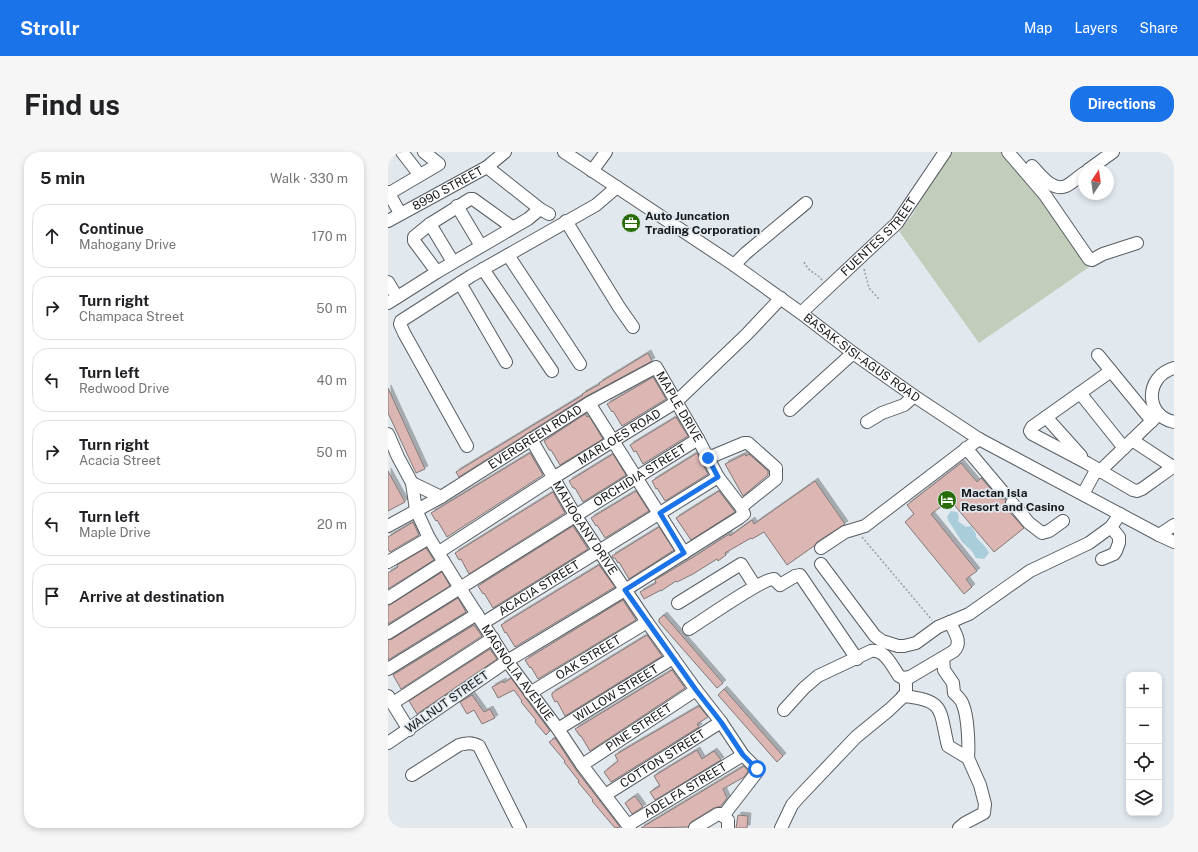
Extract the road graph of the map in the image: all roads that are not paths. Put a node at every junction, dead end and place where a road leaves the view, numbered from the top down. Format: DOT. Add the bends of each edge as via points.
graph roads {
  1 [pos="402,152"];
  2 [pos="424,152"];
  3 [pos="564,152"];
  4 [pos="606,152"];
  5 [pos="945,152"];
  6 [pos="1008,152"];
  7 [pos="1019,152"];
  8 [pos="1113,152"];
  9 [pos="497,154"];
  10 [pos="1096,164"];
  11 [pos="487,168"];
  12 [pos="592,171"];
  13 [pos="419,174"];
  14 [pos="1078,177"];
  15 [pos="617,187"];
  16 [pos="388,193"];
  17 [pos="806,204"];
  18 [pos="458,206"];
  19 [pos="400,213"];
  20 [pos="388,221"];
  21 [pos="566,221"];
  22 [pos="430,224"];
  23 [pos="512,227"];
  24 [pos="1137,244"];
  25 [pos="481,246"];
  26 [pos="508,255"];
  27 [pos="453,262"];
  28 [pos="734,265"];
  29 [pos="483,269"];
  30 [pos="437,272"];
  31 [pos="388,282"];
  32 [pos="460,284"];
  33 [pos="782,298"];
  34 [pos="393,300"];
  35 [pos="801,313"];
  36 [pos="633,327"];
  37 [pos="853,353"];
  38 [pos="1098,355"];
  39 [pos="506,362"];
  40 [pos="580,364"];
  41 [pos="656,367"];
  42 [pos="1174,368"];
  43 [pos="552,371"];
  44 [pos="1111,372"];
  45 [pos="1080,394"];
  46 [pos="914,396"];
  47 [pos="676,402"];
  48 [pos="590,403"];
  49 [pos="790,410"];
  50 [pos="1046,417"];
  51 [pos="1155,417"];
  52 [pos="867,422"];
  53 [pos="1174,422"];
  54 [pos="388,434"];
  55 [pos="531,439"];
  56 [pos="698,439"];
  57 [pos="979,439"];
  58 [pos="613,440"];
  59 [pos="1128,444"];
  60 [pos="467,446"];
  61 [pos="966,448"];
  62 [pos="708,458"];
  63 [pos="393,460"];
  64 [pos="1086,463"];
  65 [pos="1174,467"];
  66 [pos="1100,471"];
  67 [pos="636,477"];
  68 [pos="718,477"];
  69 [pos="553,478"];
  70 [pos="412,483"];
  71 [pos="1003,492"];
  72 [pos="1086,496"];
  73 [pos="441,497"];
  74 [pos="1012,503"];
  75 [pos="741,507"];
  76 [pos="416,510"];
  77 [pos="660,513"];
  78 [pos="1120,514"];
  79 [pos="575,515"];
  80 [pos="1063,521"];
  81 [pos="1174,525"];
  82 [pos="388,526"];
  83 [pos="1110,527"];
  84 [pos="1159,535"];
  85 [pos="429,538"];
  86 [pos="1174,542"];
  87 [pos="821,548"];
  88 [pos="599,551"];
  89 [pos="684,553"];
  90 [pos="442,557"];
  91 [pos="1102,559"];
  92 [pos="388,562"];
  93 [pos="821,564"];
  94 [pos="755,586"];
  95 [pos="460,588"];
  96 [pos="625,590"];
  97 [pos="388,598"];
  98 [pos="678,603"];
  99 [pos="480,619"];
  100 [pos="647,622"];
  101 [pos="950,622"];
  102 [pos="688,629"];
  103 [pos="388,633"];
  104 [pos="493,638"];
  105 [pos="673,658"];
  106 [pos="943,658"];
  107 [pos="857,659"];
  108 [pos="507,661"];
  109 [pos="388,669"];
  110 [pos="905,678"];
  111 [pos="696,690"];
  112 [pos="530,693"];
  113 [pos="903,696"];
  114 [pos="390,699"];
  115 [pos="784,710"];
  116 [pos="721,722"];
  117 [pos="558,728"];
  118 [pos="409,730"];
  119 [pos="388,743"];
  120 [pos="743,755"];
  121 [pos="968,758"];
  122 [pos="582,765"];
  123 [pos="412,775"];
  124 [pos="605,795"];
  125 [pos="723,816"];
  126 [pos="629,826"];
  127 [pos="520,828"];
  128 [pos="696,828"];
  129 [pos="728,828"];
  130 [pos="781,828"];
  131 [pos="959,828"];
  1 -- 13 [label="street"];
  2 -- 13 [label="street" via="439,164"];
  3 -- 12 [label="street, BASAK-SISI-AGUS ROAD"];
  4 -- 12 [label="street"];
  5 -- 35 [label="street, FUENTES STREET" via="897,223"];
  6 -- 24 [label="street" via="1045,195 1089,259"];
  7 -- 14 [label="street" via="1051,185 1065,187"];
  8 -- 10 [label="street"];
  9 -- 11 [label="street, 8990 STREET"];
  11 -- 19 [label="street, 8990 STREET"];
  11 -- 23 [label="street" via="544,212"];
  12 -- 15 [label="street, BASAK-SISI-AGUS ROAD"];
  13 -- 16 [label="street"];
  15 -- 21 [label="street" via="596,205"];
  15 -- 28 [label="street, BASAK-SISI-AGUS ROAD"];
  16 -- 19 [label="street"];
  17 -- 28 [label="street"];
  18 -- 22 [label="street"];
  18 -- 23 [label="street" via="473,199"];
  18 -- 25 [label="street"];
  19 -- 20 [label="street, 8990 STREET"];
  21 -- 26 [label="street"];
  21 -- 36 [label="street"];
  22 -- 27 [label="street"];
  22 -- 30 [label="street" via="414,237 414,241"];
  23 -- 25 [label="street"];
  25 -- 27 [label="street"];
  26 -- 29 [label="street"];
  26 -- 40 [label="street"];
  27 -- 30 [label="street"];
  28 -- 33 [label="street, BASAK-SISI-AGUS ROAD"];
  29 -- 32 [label="street"];
  29 -- 43 [label="street"];
  30 -- 34 [label="street"];
  31 -- 34 [label="street"];
  32 -- 39 [label="street"];
  32 -- 60 [label="street" via="403,319 400,324"];
  33 -- 35 [label="street, BASAK-SISI-AGUS ROAD"];
  33 -- 47 [label="street, MARLOES ROAD"];
  35 -- 37 [label="street, BASAK-SISI-AGUS ROAD"];
  37 -- 46 [label="street, BASAK-SISI-AGUS ROAD"];
  37 -- 49 [label="street"];
  38 -- 44 [label="street"];
  41 -- 47 [label="street, MAPLE DRIVE"];
  41 -- 48 [label="street, EVERGREEN ROAD"];
  42 -- 51 [label="street" via="1158,377 1152,389"];
  44 -- 45 [label="street"];
  44 -- 51 [label="street"];
  45 -- 50 [label="street"];
  45 -- 59 [label="street"];
  46 -- 52 [label="street" via="904,405"];
  46 -- 57 [label="street, BASAK-SISI-AGUS ROAD"];
  47 -- 56 [label="street, MAPLE DRIVE"];
  47 -- 58 [label="street, MARLOES ROAD"];
  48 -- 55 [label="street, EVERGREEN ROAD"];
  48 -- 58 [label="street"];
  50 -- 64 [label="street"];
  50 -- 64 [label="street" via="1032,427 1032,434"];
  51 -- 53 [label="street"];
  51 -- 59 [label="street"];
  54 -- 63 [label="street, MAGNOLIA AVENUE"];
  55 -- 69 [label="street, MAHOGANY DRIVE"];
  55 -- 73 [label="street, EVERGREEN ROAD"];
  56 -- 62 [label="street, MAPLE DRIVE"];
  56 -- 67 [label="street, ORCHIDIA STREET"];
  57 -- 61 [label="street"];
  57 -- 72 [label="street, BASAK-SISI-AGUS ROAD"];
  58 -- 67 [label="street"];
  58 -- 69 [label="street, MARLOES ROAD"];
  59 -- 65 [label="street"];
  59 -- 66 [label="street"];
  61 -- 71 [label="street"];
  61 -- 87 [label="street" via="865,526 845,532"];
  62 -- 68 [label="street, MAPLE DRIVE"];
  62 -- 75 [label="street" via="748,443 776,468 776,479"];
  63 -- 70 [label="street, MAGNOLIA AVENUE"];
  64 -- 66 [label="street"];
  65 -- 66 [label="street" via="1137,491"];
  66 -- 72 [label="street" via="1099,478"];
  67 -- 77 [label="street"];
  67 -- 79 [label="street, ORCHIDIA STREET"];
  68 -- 75 [label="street, MAPLE DRIVE"];
  68 -- 77 [label="street, ACACIA STREET"];
  69 -- 79 [label="street, MAHOGANY DRIVE"];
  69 -- 90 [label="street, MARLOES ROAD"];
  70 -- 73 [label="street"];
  70 -- 76 [label="street, MAGNOLIA AVENUE"];
  72 -- 78 [label="street, BASAK-SISI-AGUS ROAD"];
  73 -- 76 [label="street, EVERGREEN ROAD"];
  74 -- 80 [label="street" via="1029,523 1042,533"];
  75 -- 89 [label="street, WALNUT STREET" via="744,514"];
  76 -- 82 [label="street, EVERGREEN ROAD"];
  76 -- 85 [label="street, MAGNOLIA AVENUE"];
  77 -- 88 [label="street, ACACIA STREET"];
  77 -- 89 [label="street"];
  78 -- 83 [label="street"];
  78 -- 84 [label="street, BASAK-SISI-AGUS ROAD"];
  79 -- 88 [label="street, MAHOGANY DRIVE"];
  79 -- 95 [label="street, ORCHIDIA STREET"];
  81 -- 84 [label="street"];
  83 -- 91 [label="street" via="1119,537 1119,543 1114,554"];
  83 -- 101 [label="street" via="1089,542 1030,571 969,614"];
  84 -- 86 [label="street, BASAK-SISI-AGUS ROAD"];
  85 -- 90 [label="street, MAGNOLIA AVENUE"];
  85 -- 92 [label="street"];
  88 -- 96 [label="street, MAHOGANY DRIVE"];
  88 -- 99 [label="street, ACACIA STREET"];
  89 -- 96 [label="street, WALNUT STREET"];
  90 -- 95 [label="street, MAGNOLIA AVENUE"];
  90 -- 97 [label="street, MARLOES ROAD"];
  93 -- 101 [label="street" via="875,636 882,641 904,646 916,643 938,627"];
  94 -- 98 [label="street" via="741,564"];
  94 -- 102 [label="street"];
  94 -- 107 [label="street" via="772,578 782,585 800,575"];
  95 -- 99 [label="street, MAGNOLIA AVENUE"];
  95 -- 103 [label="street, ORCHIDIA STREET"];
  96 -- 100 [label="street, MAHOGANY DRIVE"];
  96 -- 108 [label="street, WALNUT STREET"];
  99 -- 104 [label="street, MAGNOLIA AVENUE"];
  99 -- 109 [label="street, ACACIA STREET"];
  100 -- 105 [label="street, MAHOGANY DRIVE"];
  100 -- 112 [label="street, OAK STREET"];
  101 -- 106 [label="street" via="959,643 958,648"];
  104 -- 108 [label="street, MAGNOLIA AVENUE"];
  104 -- 114 [label="street"];
  105 -- 111 [label="street, MAHOGANY DRIVE"];
  105 -- 117 [label="street, WILLOW STREET"];
  106 -- 110 [label="street"];
  106 -- 121 [label="street" via="944,670 953,683 954,693 963,704 968,734"];
  107 -- 110 [label="street" via="876,650 882,653 899,676"];
  107 -- 115 [label="street" via="818,676"];
  108 -- 112 [label="street, MAGNOLIA AVENUE"];
  108 -- 118 [label="street, WALNUT STREET"];
  110 -- 113 [label="street" via="906,691"];
  111 -- 116 [label="street, MAHOGANY DRIVE"];
  111 -- 122 [label="street, PINE STREET"];
  112 -- 117 [label="street, MAGNOLIA AVENUE"];
  113 -- 121 [label="street" via="919,698 932,703 940,710 948,746"];
  113 -- 130 [label="street" via="856,737 799,796"];
  114 -- 118 [label="street"];
  116 -- 120 [label="street, MAHOGANY DRIVE"];
  116 -- 124 [label="street, COTTON STREET"];
  117 -- 122 [label="street, MAGNOLIA AVENUE"];
  118 -- 119 [label="street, WALNUT STREET"];
  120 -- 125 [label="street, MAHOGANY DRIVE" via="757,772"];
  120 -- 126 [label="street, ADELFA STREET"];
  121 -- 131 [label="street" via="980,785 985,804 984,813"];
  122 -- 124 [label="street, MAGNOLIA AVENUE"];
  123 -- 127 [label="street" via="459,745 475,743 479,746"];
  124 -- 126 [label="street, MAGNOLIA AVENUE"];
  125 -- 128 [label="street" via="718,814"];
  125 -- 129 [label="street" via="728,820"];
}
